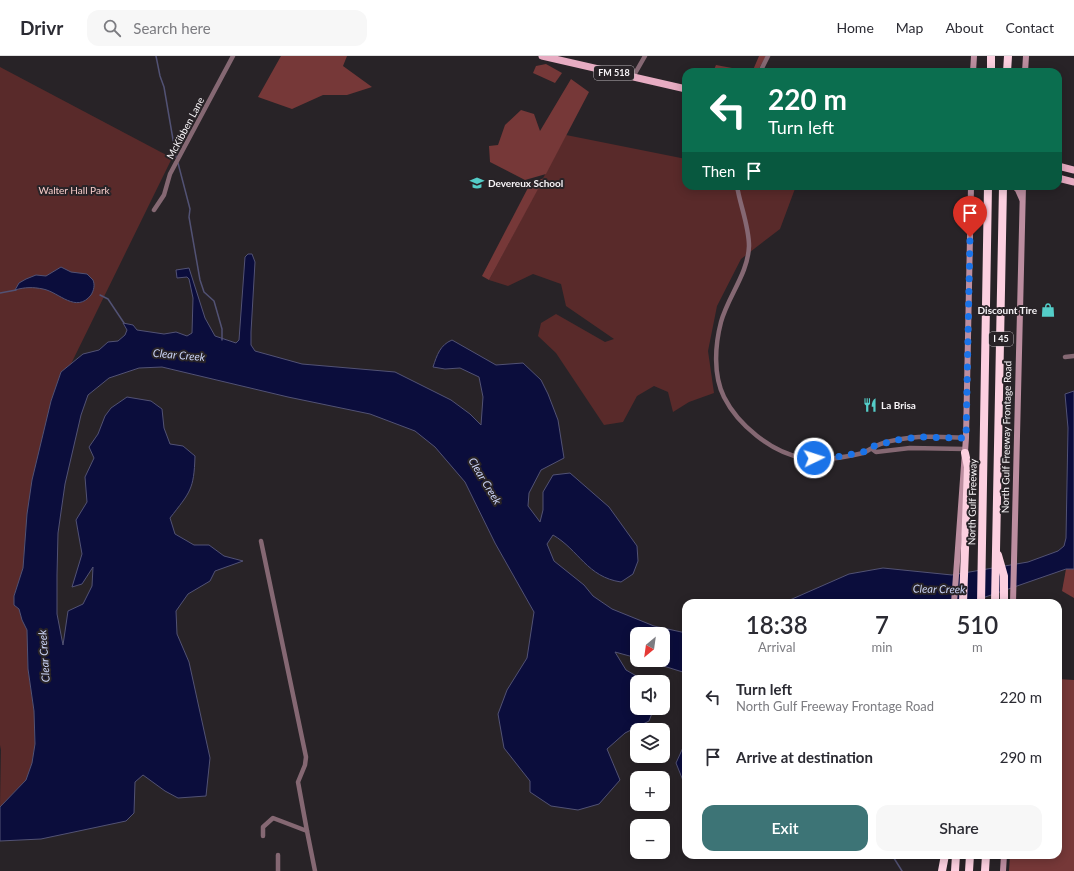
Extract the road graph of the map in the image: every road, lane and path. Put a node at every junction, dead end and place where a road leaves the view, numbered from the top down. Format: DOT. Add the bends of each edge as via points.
graph roads {
  1 [pos="233,56"];
  2 [pos="542,56"];
  3 [pos="645,56"];
  4 [pos="768,56"];
  5 [pos="974,56"];
  6 [pos="991,56"];
  7 [pos="1008,56"];
  8 [pos="1026,56"];
  9 [pos="762,68"];
  10 [pos="973,68"];
  11 [pos="991,68"];
  12 [pos="1007,68"];
  13 [pos="1025,68"];
  14 [pos="633,77"];
  15 [pos="682,87"];
  16 [pos="1062,167"];
  17 [pos="1074,170"];
  18 [pos="1062,179"];
  19 [pos="1074,182"];
  20 [pos="738,190"];
  21 [pos="971,190"];
  22 [pos="988,190"];
  23 [pos="1003,190"];
  24 [pos="1018,190"];
  25 [pos="1023,190"];
  26 [pos="1023,203"];
  27 [pos="154,210"];
  28 [pos="1074,356"];
  29 [pos="1065,357"];
  30 [pos="966,438"];
  31 [pos="872,449"];
  32 [pos="965,451"];
  33 [pos="261,541"];
  34 [pos="995,544"];
  35 [pos="954,599"];
  36 [pos="963,599"];
  37 [pos="981,599"];
  38 [pos="995,599"];
  39 [pos="1004,599"];
  40 [pos="1013,599"];
  41 [pos="307,831"];
  42 [pos="263,836"];
  43 [pos="278,855"];
  44 [pos="944,859"];
  45 [pos="956,859"];
  46 [pos="970,859"];
  47 [pos="986,859"];
  48 [pos="1004,859"];
  49 [pos="278,871"];
  50 [pos="315,871"];
  51 [pos="942,871"];
  52 [pos="955,871"];
  53 [pos="969,871"];
  54 [pos="985,871"];
  55 [pos="1003,871"];
  1 -- 27 [label="street, McKibben Lane" via="180,155 164,195"];
  2 -- 14 [label="main road, FM 518"];
  3 -- 14 [label="street"];
  4 -- 9 [label="street"];
  5 -- 10 [label="main road"];
  6 -- 11 [label="highway"];
  7 -- 12 [label="highway"];
  8 -- 13 [label="main road"];
  14 -- 15 [label="main road, FM 518"];
  16 -- 17 [label="main road"];
  18 -- 19 [label="main road"];
  20 -- 31 [label="street" via="748,245 746,265 721,321 716,348 718,379 724,397 742,423 765,443 785,452 803,458 825,459"];
  21 -- 30 [label="main road"];
  22 -- 37 [label="highway, North Gulf Freeway / I 45"];
  23 -- 34 [label="highway, I 45"];
  24 -- 26 [label="main road"];
  25 -- 26 [label="main road, North Gulf Freeway Frontage Road"];
  26 -- 40 [label="main road, North Gulf Freeway Frontage Road"];
  28 -- 29 [label="street"];
  30 -- 31 [label="street" via="918,437 896,440 874,446"];
  30 -- 32 [label="main road"];
  31 -- 32 [label="street" via="876,452 910,448"];
  32 -- 35 [label="main road"];
  32 -- 36 [label="highway" via="968,467"];
  33 -- 41 [label="street" via="306,757 306,765 298,782"];
  34 -- 38 [label="highway, I 45"];
  34 -- 39 [label="highway" via="1004,576"];
  41 -- 42 [label="street" via="273,818 263,827"];
  41 -- 50 [label="street"];
  43 -- 49 [label="street"];
  44 -- 51 [label="highway"];
  45 -- 52 [label="highway"];
  46 -- 53 [label="highway"];
  47 -- 54 [label="highway"];
  48 -- 55 [label="main road"];
}
